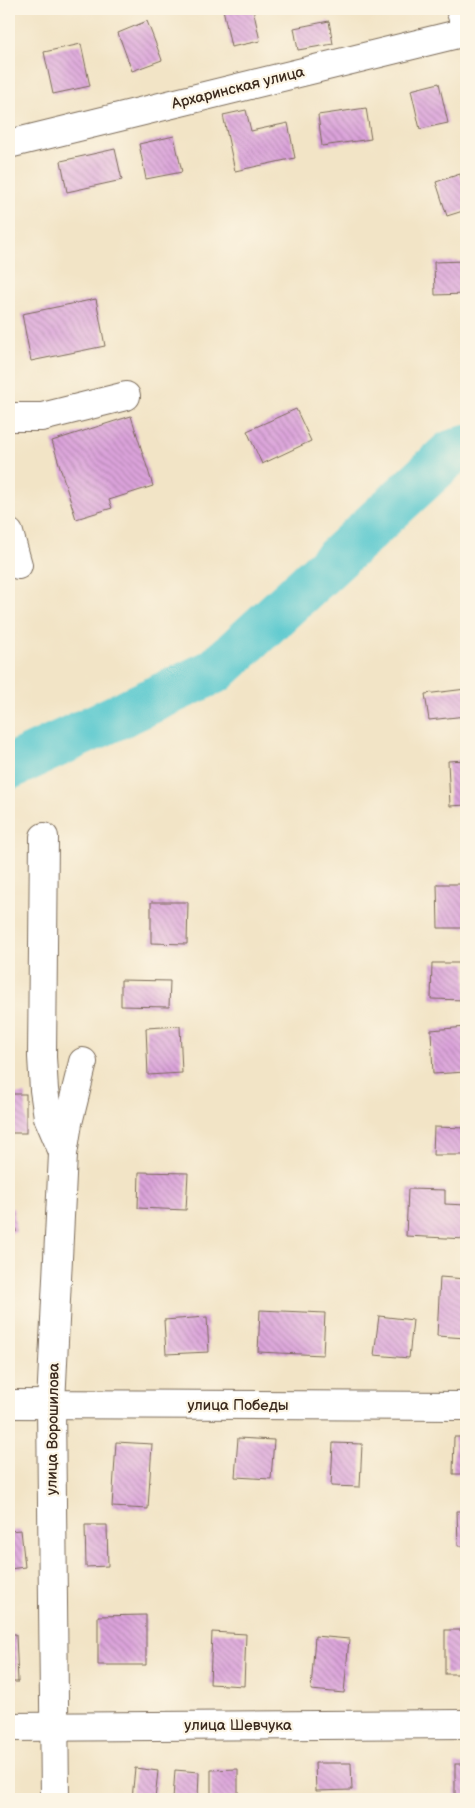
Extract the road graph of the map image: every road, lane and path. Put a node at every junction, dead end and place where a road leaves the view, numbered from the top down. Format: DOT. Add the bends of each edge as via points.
graph roads {
  1 [pos="460,9"];
  2 [pos="466,28"];
  3 [pos="466,32"];
  4 [pos="9,144"];
  5 [pos="126,396"];
  6 [pos="9,417"];
  7 [pos="9,533"];
  8 [pos="18,564"];
  9 [pos="44,837"];
  10 [pos="83,1062"];
  11 [pos="63,1154"];
  12 [pos="9,1404"];
  13 [pos="51,1404"];
  14 [pos="466,1406"];
  15 [pos="466,1724"];
  16 [pos="9,1726"];
  17 [pos="54,1727"];
  18 [pos="55,1799"];
  1 -- 2 [label="street"];
  3 -- 4 [label="street, Архаринская улица"];
  5 -- 6 [label="street" via="42,417"];
  7 -- 8 [label="street"];
  9 -- 11 [label="street" via="44,1090 48,1117"];
  10 -- 11 [label="street, улица Ворошилова"];
  11 -- 13 [label="street, улица Ворошилова"];
  12 -- 13 [label="street, улица Победы"];
  13 -- 14 [label="street, улица Победы"];
  13 -- 17 [label="street, улица Ворошилова"];
  15 -- 17 [label="street, улица Шевчука"];
  16 -- 17 [label="street, улица Шевчука"];
  17 -- 18 [label="street, улица Ворошилова"];
}
